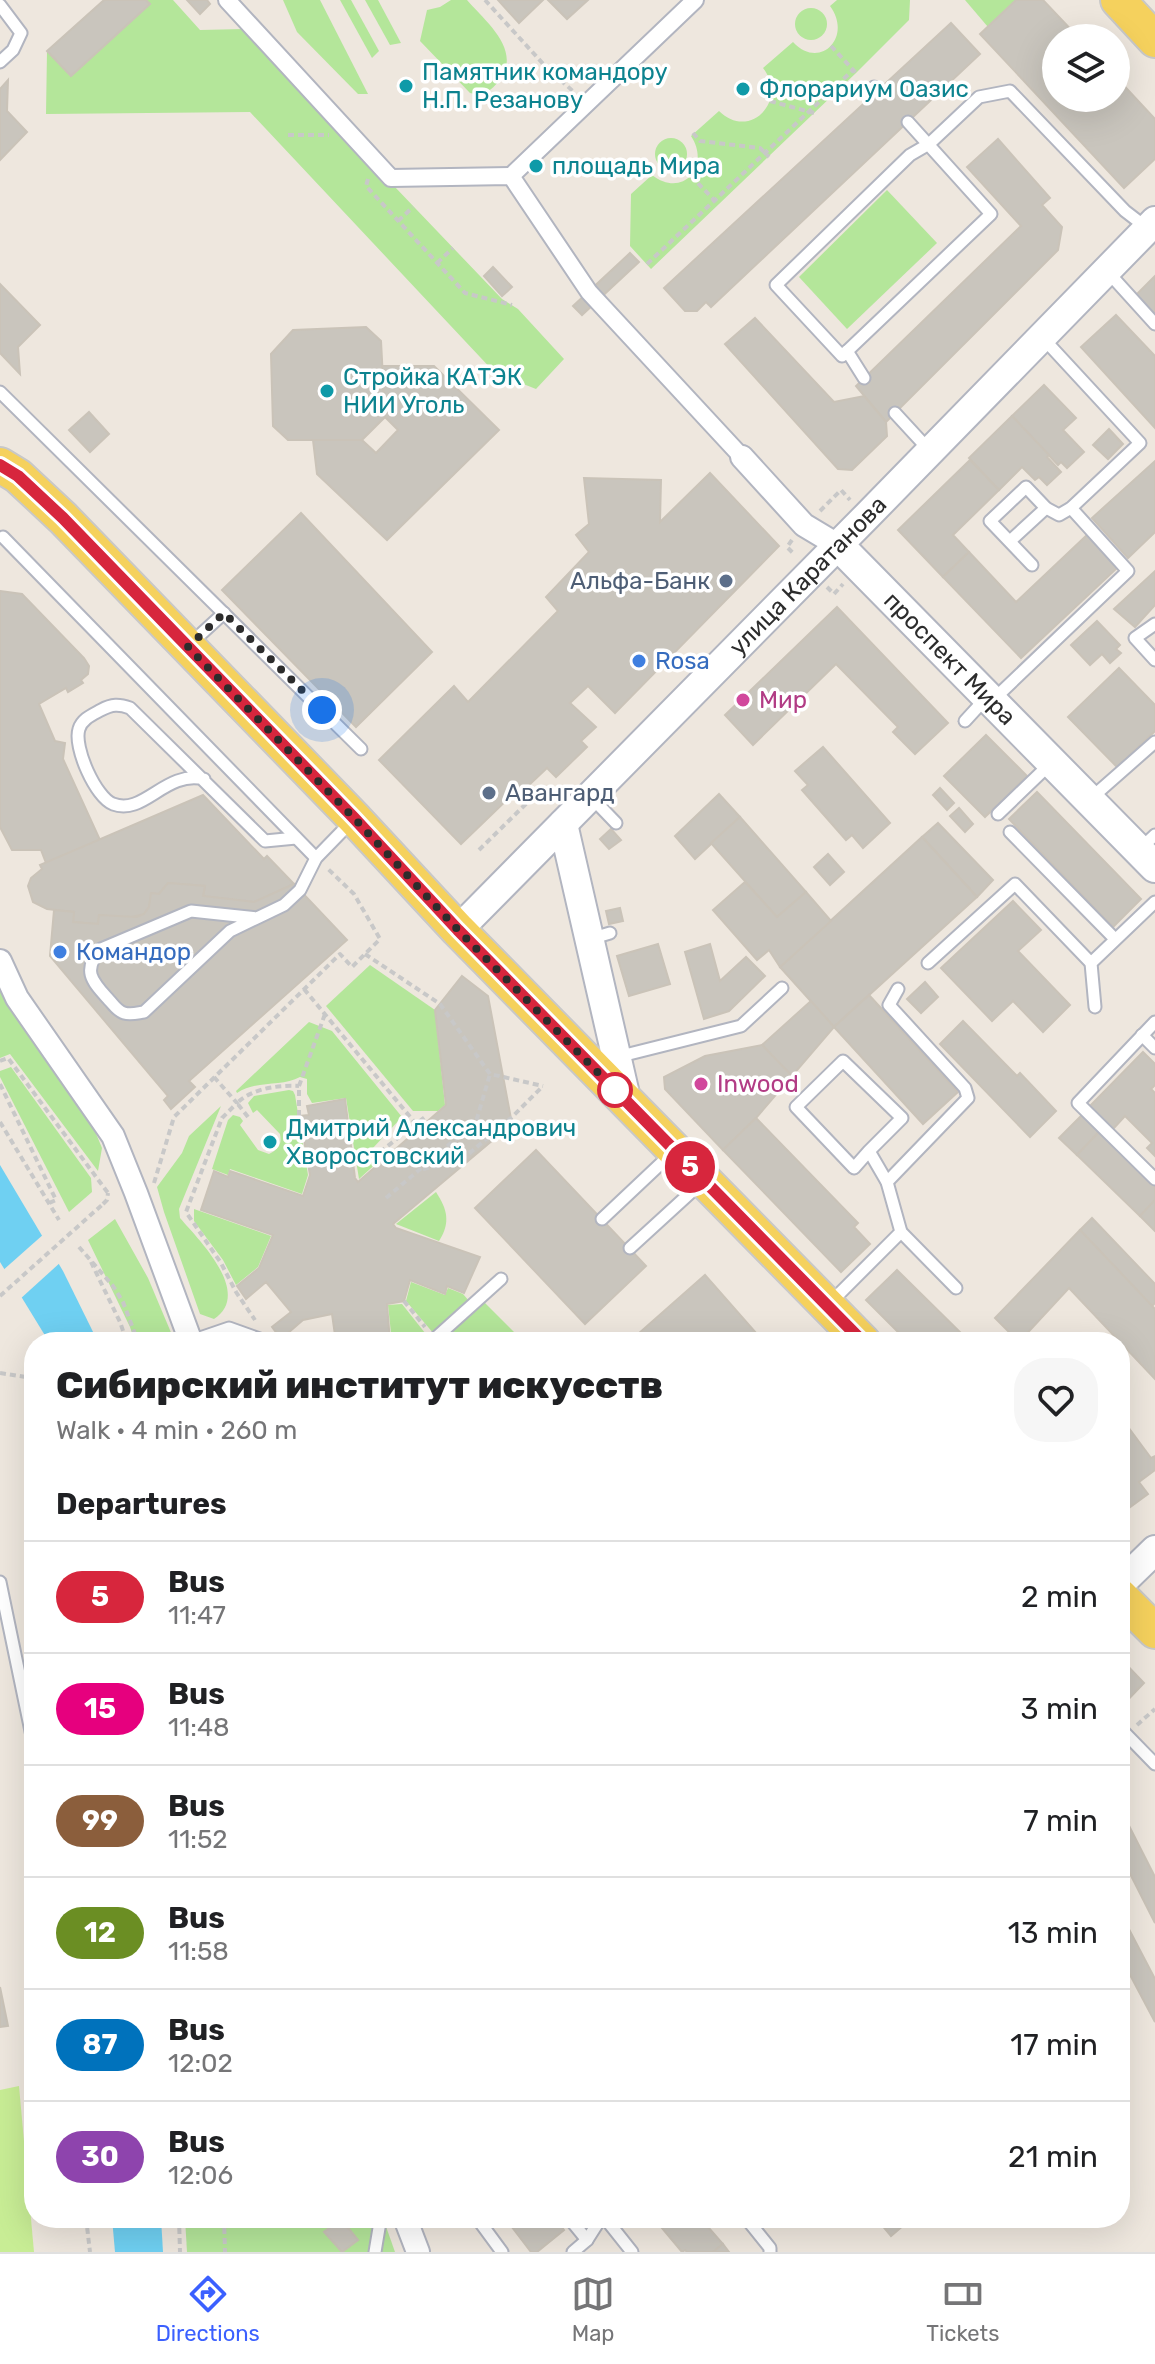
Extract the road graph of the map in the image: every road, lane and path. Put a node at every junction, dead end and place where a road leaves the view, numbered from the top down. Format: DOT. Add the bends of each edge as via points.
graph roads {
  1 [pos="227,0"];
  2 [pos="485,0"];
  3 [pos="695,0"];
  4 [pos="1118,0"];
  5 [pos="0,5"];
  6 [pos="1155,40"];
  7 [pos="831,46"];
  8 [pos="0,62"];
  9 [pos="770,101"];
  10 [pos="586,103"];
  11 [pos="812,113"];
  12 [pos="908,122"];
  13 [pos="693,133"];
  14 [pos="288,135"];
  15 [pos="336,135"];
  16 [pos="929,144"];
  17 [pos="767,155"];
  18 [pos="511,176"];
  19 [pos="691,176"];
  20 [pos="366,186"];
  21 [pos="716,202"];
  22 [pos="413,207"];
  23 [pos="398,221"];
  24 [pos="1151,225"];
  25 [pos="453,248"];
  26 [pos="437,263"];
  27 [pos="647,264"];
  28 [pos="1107,271"];
  29 [pos="512,305"];
  30 [pos="1155,324"];
  31 [pos="1042,337"];
  32 [pos="847,351"];
  33 [pos="864,378"];
  34 [pos="0,392"];
  35 [pos="895,413"];
  36 [pos="931,452"];
  37 [pos="742,457"];
  38 [pos="0,465"];
  39 [pos="852,502"];
  40 [pos="1046,508"];
  41 [pos="1071,508"];
  42 [pos="813,517"];
  43 [pos="795,534"];
  44 [pos="3,537"];
  45 [pos="1010,541"];
  46 [pos="839,546"];
  47 [pos="798,558"];
  48 [pos="1032,565"];
  49 [pos="846,582"];
  50 [pos="825,585"];
  51 [pos="224,613"];
  52 [pos="1155,624"];
  53 [pos="188,647"];
  54 [pos="1155,660"];
  55 [pos="989,699"];
  56 [pos="965,721"];
  57 [pos="1155,742"];
  58 [pos="361,749"];
  59 [pos="1052,762"];
  60 [pos="204,779"];
  61 [pos="534,796"];
  62 [pos="591,796"];
  63 [pos="1089,800"];
  64 [pos="998,814"];
  65 [pos="354,818"];
  66 [pos="616,823"];
  67 [pos="563,824"];
  68 [pos="1010,832"];
  69 [pos="296,838"];
  70 [pos="479,850"];
  71 [pos="1150,851"];
  72 [pos="316,858"];
  73 [pos="1155,902"];
  74 [pos="257,918"];
  75 [pos="458,930"];
  76 [pos="1115,939"];
  77 [pos="365,954"];
  78 [pos="0,961"];
  79 [pos="928,963"];
  80 [pos="1091,963"];
  81 [pos="782,988"];
  82 [pos="304,989"];
  83 [pos="898,989"];
  84 [pos="1095,1007"];
  85 [pos="325,1014"];
  86 [pos="1155,1022"];
  87 [pos="1142,1035"];
  88 [pos="1155,1048"];
  89 [pos="616,1057"];
  90 [pos="0,1061"];
  91 [pos="490,1074"];
  92 [pos="214,1077"];
  93 [pos="0,1084"];
  94 [pos="299,1086"];
  95 [pos="237,1103"];
  96 [pos="627,1103"];
  97 [pos="299,1116"];
  98 [pos="248,1117"];
  99 [pos="425,1117"];
  100 [pos="0,1122"];
  101 [pos="416,1124"];
  102 [pos="674,1151"];
  103 [pos="869,1151"];
  104 [pos="380,1152"];
  105 [pos="420,1169"];
  106 [pos="1155,1179"];
  107 [pos="703,1181"];
  108 [pos="887,1182"];
  109 [pos="153,1186"];
  110 [pos="386,1198"];
  111 [pos="49,1203"];
  112 [pos="602,1219"];
  113 [pos="59,1220"];
  114 [pos="901,1232"];
  115 [pos="79,1247"];
  116 [pos="630,1248"];
  117 [pos="88,1257"];
  118 [pos="501,1279"];
  119 [pos="956,1288"];
  120 [pos="0,1296"];
  121 [pos="404,1301"];
  122 [pos="826,1306"];
  123 [pos="261,1329"];
  124 [pos="124,1332"];
  125 [pos="134,1332"];
  126 [pos="187,1332"];
  127 [pos="218,1332"];
  128 [pos="240,1332"];
  129 [pos="426,1332"];
  130 [pos="443,1332"];
  131 [pos="853,1332"];
  132 [pos="0,1373"];
  133 [pos="24,1377"];
  134 [pos="1155,1550"];
  135 [pos="1130,1574"];
  136 [pos="0,1582"];
  137 [pos="1130,1606"];
  138 [pos="1155,1631"];
  139 [pos="24,1698"];
  140 [pos="1155,1709"];
  141 [pos="1130,1727"];
  142 [pos="1130,1739"];
  143 [pos="1155,1764"];
  144 [pos="87,2228"];
  145 [pos="179,2228"];
  146 [pos="224,2228"];
  147 [pos="379,2228"];
  148 [pos="409,2228"];
  149 [pos="484,2228"];
  150 [pos="577,2228"];
  151 [pos="596,2228"];
  152 [pos="612,2228"];
  153 [pos="754,2228"];
  154 [pos="587,2240"];
  155 [pos="90,2252"];
  156 [pos="180,2252"];
  157 [pos="225,2252"];
  158 [pos="375,2252"];
  159 [pos="418,2252"];
  160 [pos="502,2252"];
  161 [pos="573,2252"];
  162 [pos="632,2252"];
  163 [pos="770,2252"];
  1 -- 18 [label="street" via="391,178"];
  2 -- 10 [label="path"];
  3 -- 10 [label="street"];
  4 -- 6 [label="main road"];
  5 -- 8 [label="lane" via="21,33"];
  7 -- 11 [label="path" via="855,72"];
  9 -- 11 [label="path"];
  10 -- 18 [label="street"];
  11 -- 17 [label="path"];
  12 -- 16 [label="lane"];
  13 -- 17 [label="path" via="700,141 760,148"];
  14 -- 15 [label="path"];
  16 -- 24 [label="lane" via="979,97 1010,91 1125,211"];
  16 -- 32 [label="lane" via="991,214"];
  16 -- 32 [label="lane" via="910,155 776,285 842,356"];
  17 -- 21 [label="path"];
  18 -- 37 [label="street" via="589,292"];
  19 -- 21 [label="path"];
  20 -- 23 [label="path"];
  21 -- 27 [label="path"];
  22 -- 23 [label="path"];
  23 -- 26 [label="path"];
  24 -- 28 [label="street, улица Каратанова"];
  25 -- 26 [label="path"];
  26 -- 29 [label="path" via="465,293"];
  28 -- 30 [label="lane"];
  28 -- 31 [label="street, улица Каратанова"];
  31 -- 36 [label="street, улица Каратанова"];
  31 -- 41 [label="lane" via="1140,443"];
  32 -- 33 [label="lane"];
  34 -- 51 [label="lane"];
  35 -- 36 [label="lane"];
  36 -- 46 [label="street, улица Каратанова"];
  37 -- 46 [label="street, проспект Мира" via="804,525"];
  38 -- 53 [label="main road" via="63,518"];
  39 -- 42 [label="path" via="841,490"];
  40 -- 41 [label="lane" via="1059,515"];
  40 -- 45 [label="lane"];
  40 -- 45 [label="lane" via="1026,487 990,521"];
  41 -- 55 [label="lane" via="1128,571"];
  43 -- 47 [label="path" via="787,547"];
  44 -- 69 [label="lane"];
  45 -- 48 [label="lane"];
  46 -- 55 [label="main road, проспект Мира"];
  46 -- 62 [label="street, улица Каратанова"];
  49 -- 50 [label="path" via="834,594"];
  51 -- 53 [label="lane"];
  51 -- 58 [label="lane"];
  52 -- 54 [label="lane" via="1135,638"];
  53 -- 65 [label="main road"];
  55 -- 56 [label="lane"];
  55 -- 59 [label="main road, проспект Мира"];
  57 -- 63 [label="lane"];
  59 -- 63 [label="main road, проспект Мира"];
  59 -- 64 [label="lane"];
  60 -- 60 [label="lane" via="130,708 107,707 79,727 78,747 109,802 133,805 177,779"];
  60 -- 69 [label="lane" via="265,841"];
  61 -- 70 [label="path"];
  62 -- 66 [label="lane"];
  62 -- 67 [label="street, улица Каратанова"];
  63 -- 71 [label="main road, проспект Мира"];
  65 -- 72 [label="lane"];
  65 -- 75 [label="main road"];
  67 -- 75 [label="street, улица Каратанова"];
  67 -- 89 [label="street" via="599,936"];
  68 -- 76 [label="lane"];
  69 -- 72 [label="lane"];
  72 -- 74 [label="lane" via="300,890"];
  72 -- 77 [label="path" via="354,894 380,939"];
  73 -- 76 [label="lane"];
  74 -- 74 [label="lane" via="191,911 101,949 90,967 92,981 120,1012 144,1012 230,931"];
  75 -- 96 [label="main road"];
  76 -- 80 [label="lane"];
  77 -- 82 [label="path" via="352,967 340,954"];
  77 -- 91 [label="path" via="440,1004"];
  78 -- 126 [label="street" via="17,998 113,1136"];
  79 -- 80 [label="lane" via="1015,884"];
  80 -- 84 [label="lane"];
  81 -- 89 [label="lane" via="741,1026"];
  82 -- 85 [label="path"];
  82 -- 92 [label="path"];
  83 -- 108 [label="lane" via="889,1005 965,1088 968,1098"];
  85 -- 94 [label="path"];
  85 -- 101 [label="path"];
  86 -- 87 [label="lane"];
  87 -- 88 [label="lane"];
  87 -- 106 [label="lane" via="1078,1103"];
  89 -- 96 [label="street"];
  90 -- 120 [label="path, bridge" via="8,1058 108,1193 103,1204"];
  91 -- 105 [label="path" via="476,1122"];
  91 -- 105 [label="path" via="543,1086 459,1162"];
  92 -- 95 [label="path"];
  92 -- 109 [label="path" via="174,1117"];
  93 -- 111 [label="path" via="56,1200"];
  94 -- 95 [label="path" via="246,1094"];
  94 -- 97 [label="path"];
  95 -- 98 [label="path"];
  95 -- 123 [label="path" via="222,1118 186,1212"];
  96 -- 102 [label="main road"];
  99 -- 101 [label="path"];
  100 -- 111 [label="path"];
  101 -- 104 [label="path"];
  102 -- 107 [label="main road"];
  102 -- 112 [label="lane"];
  103 -- 103 [label="lane" via="854,1168 796,1107 843,1061 902,1118"];
  103 -- 108 [label="lane"];
  105 -- 110 [label="path"];
  107 -- 116 [label="lane"];
  107 -- 122 [label="main road"];
  108 -- 114 [label="lane"];
  111 -- 113 [label="path"];
  114 -- 119 [label="lane"];
  114 -- 122 [label="lane"];
  115 -- 117 [label="path"];
  117 -- 124 [label="path"];
  117 -- 125 [label="path" via="123,1302"];
  118 -- 130 [label="lane"];
  121 -- 129 [label="path"];
  122 -- 131 [label="main road"];
  127 -- 128 [label="lane"];
  132 -- 133 [label="path"];
  134 -- 135 [label="street"];
  136 -- 139 [label="lane"];
  137 -- 138 [label="main road"];
  140 -- 141 [label="path"];
  142 -- 143 [label="lane"];
  144 -- 155 [label="path"];
  145 -- 156 [label="path"];
  146 -- 157 [label="path"];
  147 -- 158 [label="lane"];
  148 -- 159 [label="street"];
  149 -- 160 [label="lane"];
  150 -- 154 [label="lane"];
  151 -- 154 [label="lane"];
  152 -- 162 [label="lane"];
  153 -- 163 [label="lane"];
  154 -- 161 [label="lane"];
}
